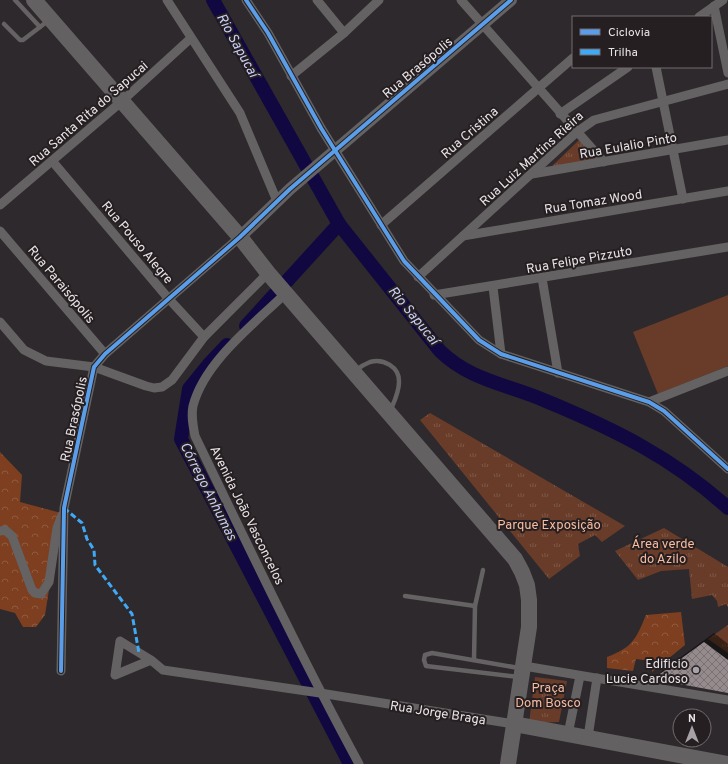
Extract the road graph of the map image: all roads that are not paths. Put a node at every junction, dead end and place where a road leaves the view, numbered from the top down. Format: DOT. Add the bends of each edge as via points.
graph roads {
  1 [pos="34,0"];
  2 [pos="167,0"];
  3 [pos="246,0"];
  4 [pos="317,0"];
  5 [pos="380,0"];
  6 [pos="461,0"];
  7 [pos="511,0"];
  8 [pos="723,0"];
  9 [pos="17,1"];
  10 [pos="714,6"];
  11 [pos="699,16"];
  12 [pos="45,23"];
  13 [pos="4,24"];
  14 [pos="483,24"];
  15 [pos="344,33"];
  16 [pos="191,38"];
  17 [pos="572,59"];
  18 [pos="627,68"];
  19 [pos="656,68"];
  20 [pos="728,73"];
  21 [pos="291,76"];
  22 [pos="728,84"];
  23 [pos="539,88"];
  24 [pos="663,101"];
  25 [pos="122,102"];
  26 [pos="560,114"];
  27 [pos="577,132"];
  28 [pos="728,140"];
  29 [pos="674,150"];
  30 [pos="337,151"];
  31 [pos="53,162"];
  32 [pos="604,162"];
  33 [pos="532,174"];
  34 [pos="728,191"];
  35 [pos="683,199"];
  36 [pos="277,202"];
  37 [pos="0,205"];
  38 [pos="381,225"];
  39 [pos="0,232"];
  40 [pos="462,236"];
  41 [pos="240,237"];
  42 [pos="728,247"];
  43 [pos="418,277"];
  44 [pos="542,278"];
  45 [pos="277,284"];
  46 [pos="493,287"];
  47 [pos="434,295"];
  48 [pos="168,298"];
  49 [pos="0,322"];
  50 [pos="204,337"];
  51 [pos="105,354"];
  52 [pos="501,354"];
  53 [pos="94,367"];
  54 [pos="353,371"];
  55 [pos="728,371"];
  56 [pos="558,373"];
  57 [pos="649,402"];
  58 [pos="389,412"];
  59 [pos="728,468"];
  60 [pos="64,508"];
  61 [pos="0,531"];
  62 [pos="483,570"];
  63 [pos="405,596"];
  64 [pos="475,606"];
  65 [pos="151,660"];
  66 [pos="474,660"];
  67 [pos="61,671"];
  68 [pos="523,671"];
  69 [pos="580,676"];
  70 [pos="597,678"];
  71 [pos="319,693"];
  72 [pos="728,700"];
  73 [pos="514,724"];
  74 [pos="568,734"];
  75 [pos="588,738"];
  76 [pos="359,764"];
  77 [pos="508,764"];
  78 [pos="727,764"];
  1 -- 12 [label="highway"];
  2 -- 16 [label="street"];
  3 -- 21 [label="street" via="274,42"];
  4 -- 15 [label="street"];
  5 -- 15 [label="street"];
  6 -- 14 [label="street"];
  7 -- 14 [label="street, Rua Brasópolis"];
  8 -- 10 [label="street"];
  9 -- 12 [label="lane"];
  10 -- 11 [label="street"];
  10 -- 20 [label="street"];
  12 -- 13 [label="lane" via="23,40"];
  12 -- 25 [label="highway"];
  14 -- 23 [label="street"];
  14 -- 30 [label="street, Rua Brasópolis"];
  15 -- 21 [label="street"];
  16 -- 25 [label="street, Rua Santa Rita do Sapucai"];
  16 -- 36 [label="street" via="240,113"];
  17 -- 23 [label="street, Rua Cristina"];
  18 -- 26 [label="street"];
  19 -- 24 [label="street"];
  21 -- 30 [label="street"];
  22 -- 24 [label="street, Rua Luiz Martins Rieira"];
  23 -- 26 [label="street"];
  23 -- 38 [label="street, Rua Cristina"];
  24 -- 27 [label="street, Rua Luiz Martins Rieira" via="600,116"];
  24 -- 29 [label="street"];
  25 -- 31 [label="street, Rua Santa Rita do Sapucai"];
  25 -- 41 [label="highway"];
  26 -- 27 [label="street"];
  27 -- 32 [label="street"];
  27 -- 33 [label="street, Rua Luiz Martins Rieira"];
  28 -- 29 [label="street, Rua Eulalio Pinto"];
  29 -- 32 [label="street, Rua Eulalio Pinto"];
  29 -- 35 [label="street"];
  30 -- 36 [label="street, Rua Brasópolis"];
  30 -- 38 [label="street"];
  31 -- 37 [label="street, Rua Santa Rita do Sapucai"];
  31 -- 48 [label="street, Rua Pouso Alegre"];
  32 -- 33 [label="street, Rua Eulalio Pinto"];
  33 -- 40 [label="street, Rua Luiz Martins Rieira"];
  34 -- 35 [label="street, Rua Tomaz Wood"];
  35 -- 40 [label="street, Rua Tomaz Wood"];
  36 -- 41 [label="street, Rua Brasópolis"];
  38 -- 43 [label="street" via="404,262"];
  39 -- 51 [label="street, Rua Paraisópolis"];
  40 -- 43 [label="street, Rua Luiz Martins Rieira"];
  41 -- 45 [label="highway"];
  41 -- 48 [label="street, Rua Brasópolis"];
  42 -- 44 [label="street, Rua Felipe Pizzuto"];
  43 -- 47 [label="street"];
  44 -- 46 [label="street, Rua Felipe Pizzuto"];
  44 -- 56 [label="street"];
  45 -- 50 [label="street"];
  45 -- 54 [label="highway"];
  45 -- 71 [label="street, Avenida João Vasconcelos" via="208,375 193,406 192,421 195,436"];
  46 -- 47 [label="street, Rua Felipe Pizzuto"];
  46 -- 52 [label="street"];
  47 -- 52 [label="street" via="479,340"];
  48 -- 50 [label="street, Rua Pouso Alegre"];
  48 -- 51 [label="street, Rua Brasópolis"];
  49 -- 53 [label="street" via="24,350 46,361"];
  50 -- 53 [label="street" via="172,380 162,386 146,386"];
  51 -- 53 [label="street, Rua Brasópolis"];
  52 -- 56 [label="street"];
  53 -- 60 [label="street, Rua Brasópolis"];
  54 -- 58 [label="highway"];
  54 -- 58 [label="lane" via="370,362 384,361 396,370 400,380 398,393"];
  55 -- 57 [label="street"];
  56 -- 57 [label="street"];
  57 -- 59 [label="street" via="664,411"];
  58 -- 68 [label="highway" via="503,544 522,572 529,600 529,627"];
  60 -- 61 [label="street" via="56,528 49,582 42,594 32,590 12,536 5,530"];
  60 -- 67 [label="street, Rua Brasópolis"];
  62 -- 64 [label="lane"];
  63 -- 64 [label="lane"];
  64 -- 66 [label="lane"];
  65 -- 71 [label="street, Rua Jorge Braga" via="163,670"];
  66 -- 68 [label="lane"];
  66 -- 68 [label="lane" via="432,653 426,655 424,660 426,666"];
  68 -- 69 [label="street"];
  68 -- 73 [label="highway"];
  69 -- 70 [label="street"];
  69 -- 74 [label="street"];
  70 -- 72 [label="street"];
  70 -- 75 [label="street"];
  71 -- 73 [label="street, Rua Jorge Braga"];
  71 -- 76 [label="street, Avenida João Vasconcelos"];
  73 -- 74 [label="highway, Rua Jorge Braga"];
  73 -- 77 [label="highway"];
  74 -- 75 [label="highway, Rua Jorge Braga"];
  75 -- 78 [label="highway, Rua Jorge Braga"];
}
